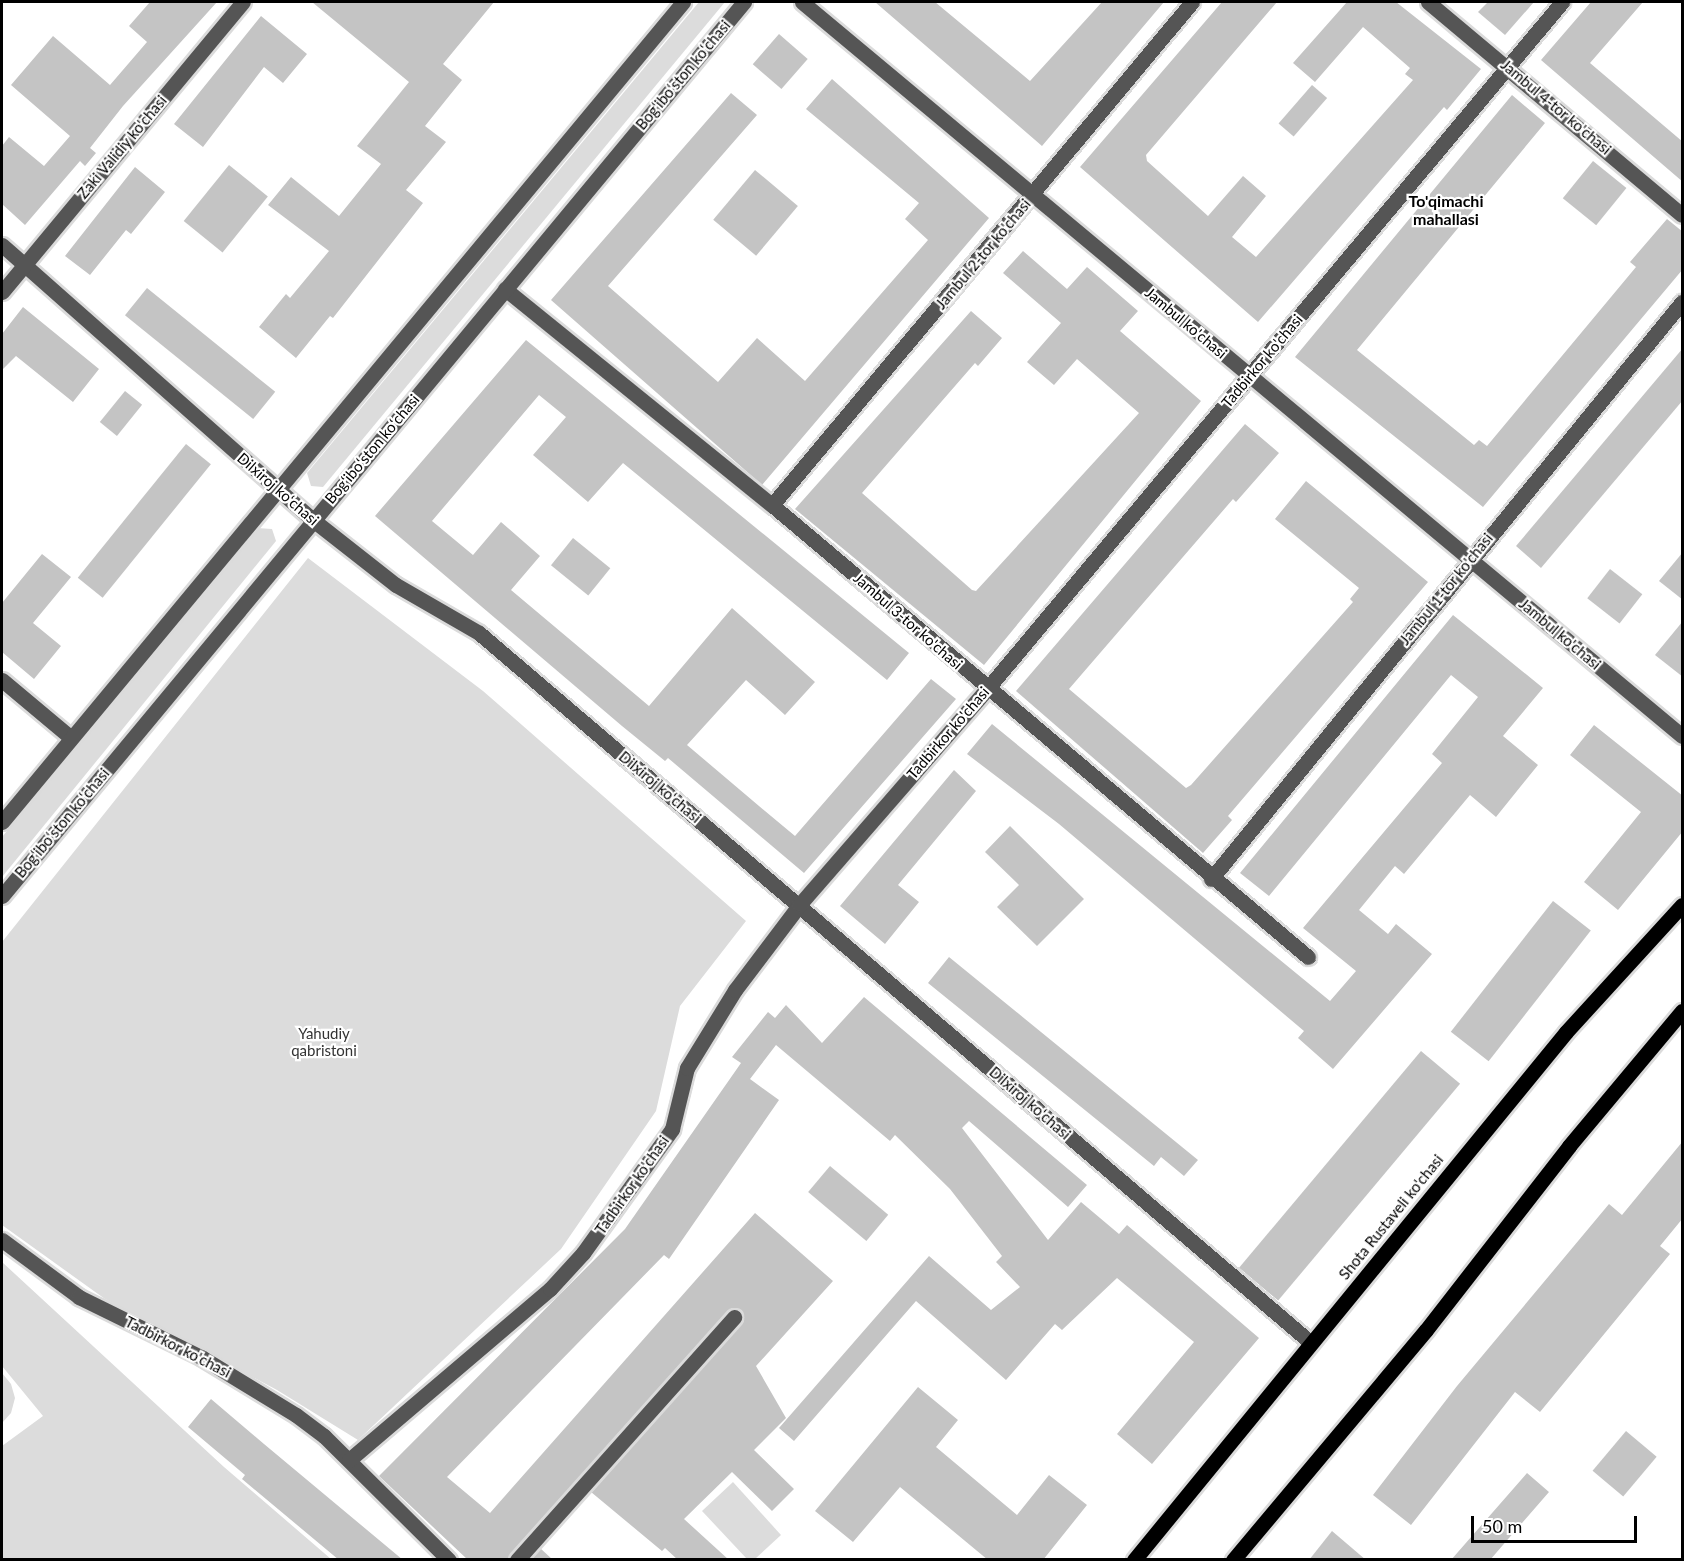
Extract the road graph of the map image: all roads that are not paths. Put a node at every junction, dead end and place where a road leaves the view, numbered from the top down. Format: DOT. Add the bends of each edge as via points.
graph roads {
  1 [pos="243,2"];
  2 [pos="683,2"];
  3 [pos="744,2"];
  4 [pos="802,2"];
  5 [pos="1192,2"];
  6 [pos="1428,2"];
  7 [pos="1562,2"];
  8 [pos="1508,66"];
  9 [pos="1033,194"];
  10 [pos="1683,215"];
  11 [pos="2,245"];
  12 [pos="25,264"];
  13 [pos="505,289"];
  14 [pos="2,292"];
  15 [pos="1683,302"];
  16 [pos="1249,376"];
  17 [pos="278,489"];
  18 [pos="772,505"];
  19 [pos="313,520"];
  20 [pos="1470,559"];
  21 [pos="2,680"];
  22 [pos="987,689"];
  23 [pos="1683,736"];
  24 [pos="71,738"];
  25 [pos="2,822"];
  26 [pos="1211,879"];
  27 [pos="2,896"];
  28 [pos="800,904"];
  29 [pos="1683,905"];
  30 [pos="1308,957"];
  31 [pos="1683,1011"];
  32 [pos="2,1240"];
  33 [pos="734,1317"];
  34 [pos="1310,1342"];
  35 [pos="349,1460"];
  36 [pos="449,1560"];
  37 [pos="517,1560"];
  38 [pos="1134,1560"];
  39 [pos="1233,1560"];
  1 -- 12 [label="street, Zaki Validiy ko'chasi"];
  2 -- 17 [label="street"];
  3 -- 13 [label="street, Bogʻiboʻston koʻchasi"];
  4 -- 9 [label="street, Jambul ko'chasi"];
  5 -- 9 [label="street, Jambul 2-tor ko'chasi"];
  6 -- 8 [label="street, Jambul 4-tor ko'chasi"];
  7 -- 8 [label="street, Tadbirkor ko'chasi"];
  8 -- 10 [label="street, Jambul 4-tor ko'chasi"];
  8 -- 16 [label="street, Tadbirkor ko'chasi"];
  9 -- 16 [label="street, Jambul ko'chasi"];
  9 -- 18 [label="street, Jambul 2-tor ko'chasi"];
  11 -- 12 [label="street, Dilxiroj ko‘chasi"];
  12 -- 14 [label="street, Zaki Validiy ko'chasi"];
  12 -- 17 [label="street, Dilxiroj ko‘chasi"];
  13 -- 18 [label="street, Jambul 3-tor ko'chasi"];
  13 -- 19 [label="street, Bogʻiboʻston koʻchasi"];
  15 -- 20 [label="street, Jambul 1-tor ko'chasi"];
  16 -- 20 [label="street, Jambul ko'chasi"];
  16 -- 22 [label="street, Tadbirkor ko'chasi"];
  17 -- 19 [label="street, Dilxiroj ko‘chasi"];
  17 -- 24 [label="street"];
  18 -- 22 [label="street, Jambul 3-tor ko'chasi"];
  19 -- 27 [label="street, Bogʻiboʻston koʻchasi"];
  19 -- 28 [label="street, Dilxiroj ko‘chasi" via="396,585 479,633"];
  20 -- 23 [label="street, Jambul ko'chasi"];
  20 -- 26 [label="street, Jambul 1-tor ko'chasi"];
  21 -- 24 [label="street"];
  22 -- 26 [label="street, Jambul 3-tor ko'chasi"];
  22 -- 28 [label="street, Tadbirkor ko'chasi"];
  24 -- 25 [label="street"];
  26 -- 30 [label="street, Jambul 3-tor ko'chasi"];
  28 -- 34 [label="street, Dilxiroj ko‘chasi"];
  28 -- 35 [label="street, Tadbirkor ko'chasi" via="735,990 687,1068 672,1129 611,1219 550,1288"];
  29 -- 34 [label="main road, Shota Rustaveli ko'chasi" via="1566,1032"];
  31 -- 39 [label="main road" via="1569,1146 1426,1330"];
  32 -- 35 [label="street, Tadbirkor ko'chasi" via="79,1297 201,1357 264,1394 324,1436"];
  33 -- 37 [label="street"];
  34 -- 38 [label="main road, Shota Rustaveli ko'chasi"];
  35 -- 36 [label="street, Tadbirkor ko'chasi"];
}
